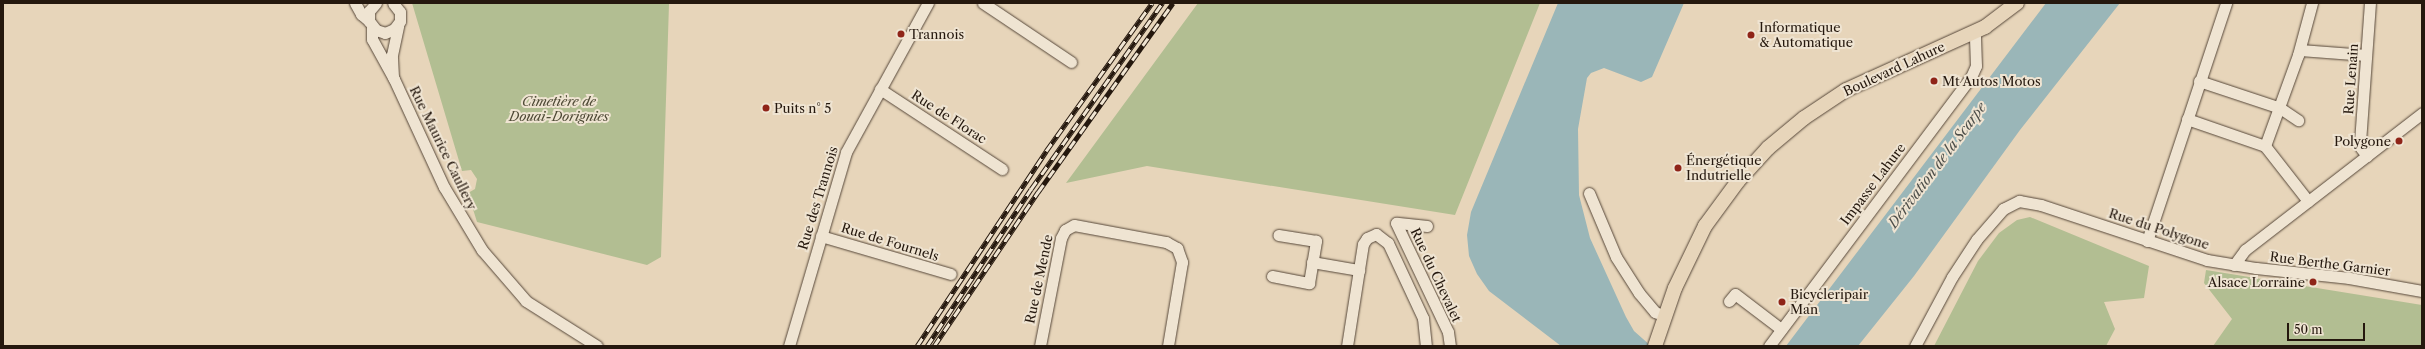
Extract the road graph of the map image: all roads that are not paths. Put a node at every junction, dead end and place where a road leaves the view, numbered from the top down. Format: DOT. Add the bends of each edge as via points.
graph roads {
  1 [pos="355,3"];
  2 [pos="376,3"];
  3 [pos="393,3"];
  4 [pos="928,3"];
  5 [pos="983,3"];
  6 [pos="2017,3"];
  7 [pos="2226,3"];
  8 [pos="2312,3"];
  9 [pos="2370,3"];
  10 [pos="370,24"];
  11 [pos="398,26"];
  12 [pos="1974,32"];
  13 [pos="2300,50"];
  14 [pos="2366,55"];
  15 [pos="1071,62"];
  16 [pos="394,79"];
  17 [pos="2199,81"];
  18 [pos="880,89"];
  19 [pos="2280,108"];
  20 [pos="2422,113"];
  21 [pos="2187,119"];
  22 [pos="2298,120"];
  23 [pos="2265,146"];
  24 [pos="2367,156"];
  25 [pos="1002,169"];
  26 [pos="1589,193"];
  27 [pos="2308,201"];
  28 [pos="1426,226"];
  29 [pos="1278,235"];
  30 [pos="821,236"];
  31 [pos="2146,241"];
  32 [pos="1312,262"];
  33 [pos="2234,265"];
  34 [pos="1359,270"];
  35 [pos="951,274"];
  36 [pos="1272,276"];
  37 [pos="2422,291"];
  38 [pos="1729,301"];
  39 [pos="1665,316"];
  40 [pos="1781,329"];
  41 [pos="1656,343"];
  42 [pos="597,346"];
  43 [pos="789,346"];
  44 [pos="1040,346"];
  45 [pos="1168,346"];
  46 [pos="1347,346"];
  47 [pos="1426,346"];
  48 [pos="1450,346"];
  49 [pos="1769,346"];
  50 [pos="1915,346"];
  1 -- 10 [label="street, Rue Maurice Caullery"];
  2 -- 10 [label="street" via="369,11"];
  3 -- 11 [label="street, Rue Maurice Caullery" via="400,14"];
  4 -- 18 [label="street, Rue des Trannois"];
  5 -- 15 [label="street"];
  6 -- 12 [label="main road, Boulevard Lahure" via="2001,17"];
  7 -- 17 [label="street"];
  8 -- 13 [label="street"];
  9 -- 14 [label="street, Rue Lenain"];
  10 -- 11 [label="street" via="385,33"];
  10 -- 16 [label="street, Rue Maurice Caullery" via="372,40"];
  11 -- 16 [label="street, Rue Maurice Caullery" via="392,56"];
  12 -- 39 [label="main road, Boulevard Lahure" via="1856,84 1812,112 1772,144 1738,181 1705,226 1675,288"];
  12 -- 40 [label="street, Impasse Lahure" via="1976,66 1972,76"];
  13 -- 14 [label="street"];
  13 -- 19 [label="street"];
  14 -- 24 [label="street, Rue Lenain" via="2360,144"];
  16 -- 42 [label="street, Rue Maurice Caullery" via="444,187 482,250 518,293 549,317"];
  17 -- 19 [label="street"];
  17 -- 21 [label="street"];
  18 -- 25 [label="street, Rue de Florac"];
  18 -- 30 [label="street, Rue des Trannois" via="842,162"];
  19 -- 22 [label="street"];
  19 -- 23 [label="street"];
  20 -- 24 [label="street"];
  21 -- 23 [label="street"];
  21 -- 31 [label="street"];
  23 -- 27 [label="street"];
  24 -- 27 [label="street"];
  26 -- 39 [label="street" via="1616,257 1639,294 1654,312"];
  27 -- 33 [label="street" via="2245,250"];
  28 -- 48 [label="street, Rue du Chevalet" via="1396,223 1448,332"];
  29 -- 32 [label="street" via="1316,242"];
  30 -- 35 [label="street, Rue de Fournels"];
  30 -- 43 [label="street, Rue des Trannois"];
  31 -- 33 [label="street, Rue du Polygone" via="2198,258"];
  31 -- 50 [label="street, Rue du Polygone" via="2041,205 2025,201 2014,203 1997,214 1976,239"];
  32 -- 34 [label="street"];
  32 -- 36 [label="street" via="1309,283"];
  33 -- 37 [label="street, Rue Berthe Garnier" via="2349,278"];
  34 -- 46 [label="street"];
  34 -- 47 [label="street" via="1365,240 1372,234 1380,235 1391,248 1423,318"];
  38 -- 40 [label="street" via="1735,294"];
  39 -- 41 [label="main road, Boulevard Lahure"];
  40 -- 49 [label="street, Impasse Lahure"];
  44 -- 45 [label="street, Rue de Mende" via="1065,230 1074,225 1166,242 1177,248 1182,262"];
}
